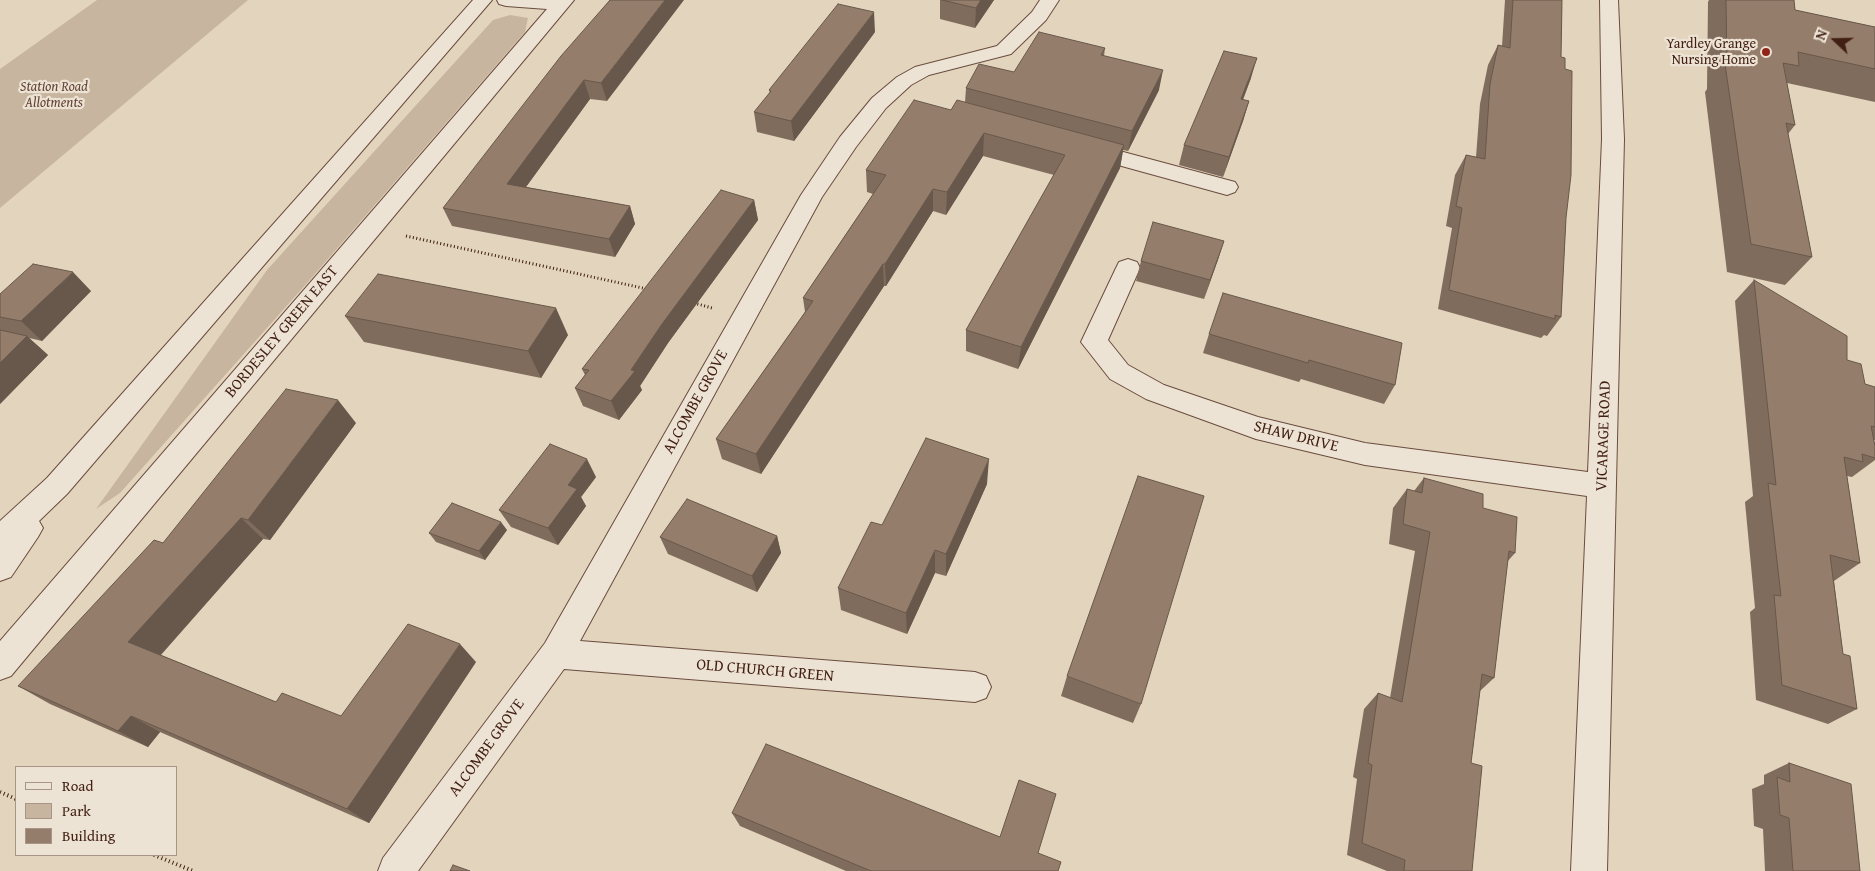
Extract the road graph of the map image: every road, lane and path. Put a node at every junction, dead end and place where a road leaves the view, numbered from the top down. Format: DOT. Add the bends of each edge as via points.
graph roads {
  1 [pos="483,0"];
  2 [pos="506,0"];
  3 [pos="1050,0"];
  4 [pos="1609,0"];
  5 [pos="563,2"];
  6 [pos="886,95"];
  7 [pos="915,103"];
  8 [pos="1066,144"];
  9 [pos="1227,187"];
  10 [pos="369,228"];
  11 [pos="1128,268"];
  12 [pos="652,291"];
  13 [pos="687,301"];
  14 [pos="745,315"];
  15 [pos="58,486"];
  16 [pos="1602,486"];
  17 [pos="0,540"];
  18 [pos="0,568"];
  19 [pos="556,654"];
  20 [pos="0,665"];
  21 [pos="975,687"];
  22 [pos="0,792"];
  23 [pos="15,799"];
  24 [pos="156,856"];
  25 [pos="193,871"];
  26 [pos="396,871"];
  27 [pos="1589,871"];
  1 -- 15 [label="street"];
  2 -- 5 [label="street"];
  3 -- 6 [label="street, ALCOMBE GROVE" via="1039,16 1004,50 922,71"];
  4 -- 16 [label="street, VICARAGE ROAD" via="1613,139"];
  5 -- 10 [label="street, BORDESLEY GREEN EAST"];
  6 -- 7 [label="street"];
  6 -- 14 [label="street, ALCOMBE GROVE" via="848,142 812,195"];
  8 -- 9 [label="street"];
  10 -- 12 [label="path"];
  10 -- 20 [label="street, BORDESLEY GREEN EAST"];
  11 -- 16 [label="street, SHAW DRIVE" via="1094,342 1119,372 1155,392 1256,428 1365,454"];
  13 -- 14 [label="path"];
  14 -- 19 [label="street, ALCOMBE GROVE"];
  15 -- 17 [label="street"];
  15 -- 18 [label="street"];
  16 -- 27 [label="street, VICARAGE ROAD"];
  19 -- 21 [label="street, OLD CHURCH GREEN"];
  19 -- 26 [label="street, ALCOMBE GROVE"];
  22 -- 23 [label="path"];
  24 -- 25 [label="path"];
}
